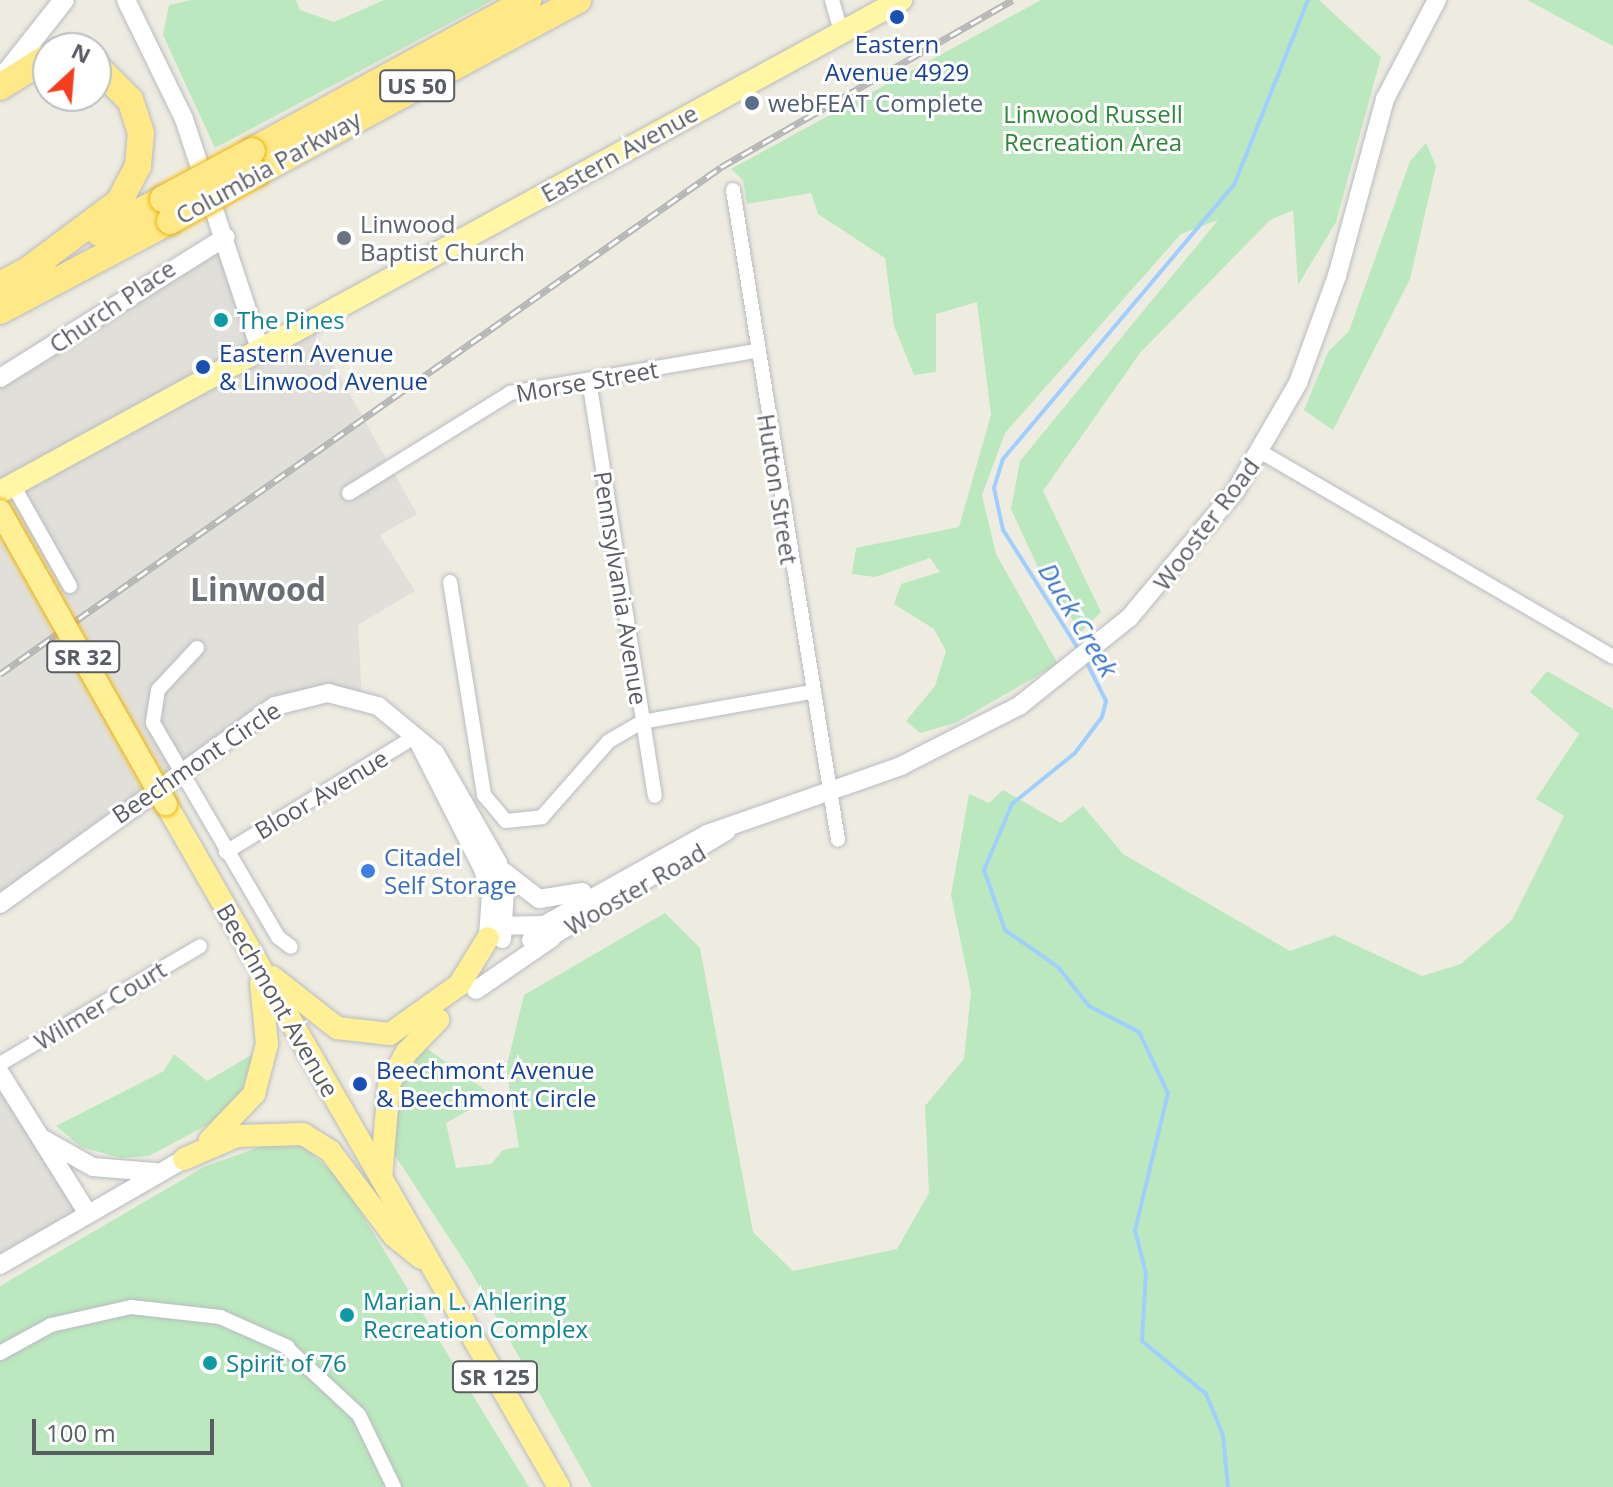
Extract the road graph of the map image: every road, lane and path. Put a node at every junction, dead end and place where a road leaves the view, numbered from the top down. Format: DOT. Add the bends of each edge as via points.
graph roads {
  1 [pos="49,0"];
  2 [pos="64,0"];
  3 [pos="126,0"];
  4 [pos="528,0"];
  5 [pos="578,0"];
  6 [pos="832,0"];
  7 [pos="901,0"];
  8 [pos="1437,0"];
  9 [pos="841,31"];
  10 [pos="0,58"];
  11 [pos="32,66"];
  12 [pos="112,82"];
  13 [pos="0,84"];
  14 [pos="254,162"];
  15 [pos="733,190"];
  16 [pos="167,210"];
  17 [pos="226,237"];
  18 [pos="28,270"];
  19 [pos="0,285"];
  20 [pos="0,311"];
  21 [pos="260,349"];
  22 [pos="756,351"];
  23 [pos="0,378"];
  24 [pos="589,380"];
  25 [pos="1261,452"];
  26 [pos="7,488"];
  27 [pos="349,493"];
  28 [pos="0,511"];
  29 [pos="450,582"];
  30 [pos="70,586"];
  31 [pos="197,648"];
  32 [pos="1613,657"];
  33 [pos="810,692"];
  34 [pos="642,722"];
  35 [pos="416,736"];
  36 [pos="179,771"];
  37 [pos="832,787"];
  38 [pos="655,796"];
  39 [pos="166,804"];
  40 [pos="729,829"];
  41 [pos="838,840"];
  42 [pos="226,852"];
  43 [pos="498,863"];
  44 [pos="611,881"];
  45 [pos="0,904"];
  46 [pos="496,933"];
  47 [pos="557,933"];
  48 [pos="200,946"];
  49 [pos="291,947"];
  50 [pos="256,962"];
  51 [pos="476,990"];
  52 [pos="0,1064"];
  53 [pos="0,1073"];
  54 [pos="41,1138"];
  55 [pos="184,1159"];
  56 [pos="161,1171"];
  57 [pos="381,1178"];
  58 [pos="88,1214"];
  59 [pos="0,1265"];
  60 [pos="432,1267"];
  61 [pos="0,1353"];
  62 [pos="394,1487"];
  63 [pos="559,1487"];
  1 -- 10 [label="main road"];
  2 -- 13 [label="main road"];
  3 -- 17 [label="street" via="184,119"];
  4 -- 14 [label="highway, Columbia Parkway / US 50"];
  5 -- 14 [label="highway, Columbia Parkway / US 50"];
  6 -- 9 [label="street"];
  7 -- 9 [label="main road, Eastern Avenue"];
  8 -- 25 [label="street, Wooster Road" via="1385,99 1314,346"];
  9 -- 21 [label="main road, Eastern Avenue"];
  11 -- 13 [label="highway"];
  12 -- 18 [label="highway" via="130,100 141,133 138,166 119,202"];
  14 -- 16 [label="highway, Columbia Parkway / US 50, bridge"];
  15 -- 22 [label="street, Hutton Street"];
  16 -- 18 [label="highway, Columbia Parkway / US 50"];
  16 -- 20 [label="highway, Columbia Parkway / US 50"];
  17 -- 21 [label="street"];
  17 -- 23 [label="street, Church Place"];
  18 -- 19 [label="highway, Columbia Parkway / US 50"];
  21 -- 26 [label="main road, Eastern Avenue"];
  22 -- 24 [label="street, Morse Street"];
  22 -- 33 [label="street, Hutton Street"];
  24 -- 27 [label="street, Morse Street" via="510,393"];
  24 -- 34 [label="street, Pennsylvania Avenue"];
  25 -- 32 [label="street"];
  25 -- 37 [label="street, Wooster Road" via="1206,532 1111,635 1042,690 901,766"];
  26 -- 30 [label="street"];
  28 -- 39 [label="highway, Beechmont Avenue / SR 32, bridge"];
  29 -- 34 [label="street" via="489,806 517,824 539,819 609,741"];
  31 -- 36 [label="street" via="169,673 152,705 153,723"];
  33 -- 34 [label="street"];
  33 -- 37 [label="street, Hutton Street"];
  34 -- 38 [label="street, Pennsylvania Avenue"];
  35 -- 36 [label="street, Beechmont Circle" via="370,703 311,693 275,706"];
  35 -- 42 [label="street, Bloor Avenue"];
  35 -- 43 [label="street, Beechmont Circle" via="435,753"];
  35 -- 46 [label="street" via="483,869"];
  36 -- 42 [label="street"];
  36 -- 45 [label="street, Beechmont Circle"];
  37 -- 40 [label="street, Wooster Road"];
  37 -- 41 [label="street"];
  39 -- 50 [label="highway, Beechmont Avenue / SR 125"];
  40 -- 44 [label="street, Wooster Road"];
  40 -- 47 [label="street, Wooster Road"];
  42 -- 49 [label="street"];
  43 -- 44 [label="street" via="521,891 551,901"];
  43 -- 46 [label="street, Beechmont Circle"];
  44 -- 46 [label="street, Wooster Road" via="544,925"];
  46 -- 47 [label="street, Wooster Road"];
  46 -- 50 [label="highway" via="459,985 390,1034 337,1028"];
  46 -- 51 [label="highway"];
  47 -- 51 [label="street"];
  48 -- 52 [label="street, Wilmer Court"];
  50 -- 55 [label="highway" via="267,1032 254,1094 229,1126"];
  50 -- 57 [label="highway, Beechmont Avenue / SR 125"];
  51 -- 57 [label="highway" via="399,1063 382,1111"];
  53 -- 54 [label="street"];
  54 -- 56 [label="street" via="93,1167"];
  54 -- 58 [label="street"];
  55 -- 56 [label="street"];
  55 -- 60 [label="highway" via="237,1136 303,1134 330,1151 394,1236"];
  56 -- 58 [label="street"];
  57 -- 60 [label="highway, Beechmont Avenue / SR 125"];
  58 -- 59 [label="street"];
  60 -- 63 [label="highway, Beechmont Avenue / SR 125"];
  61 -- 62 [label="street" via="51,1325 131,1307 220,1317 286,1347 344,1396"];
}
